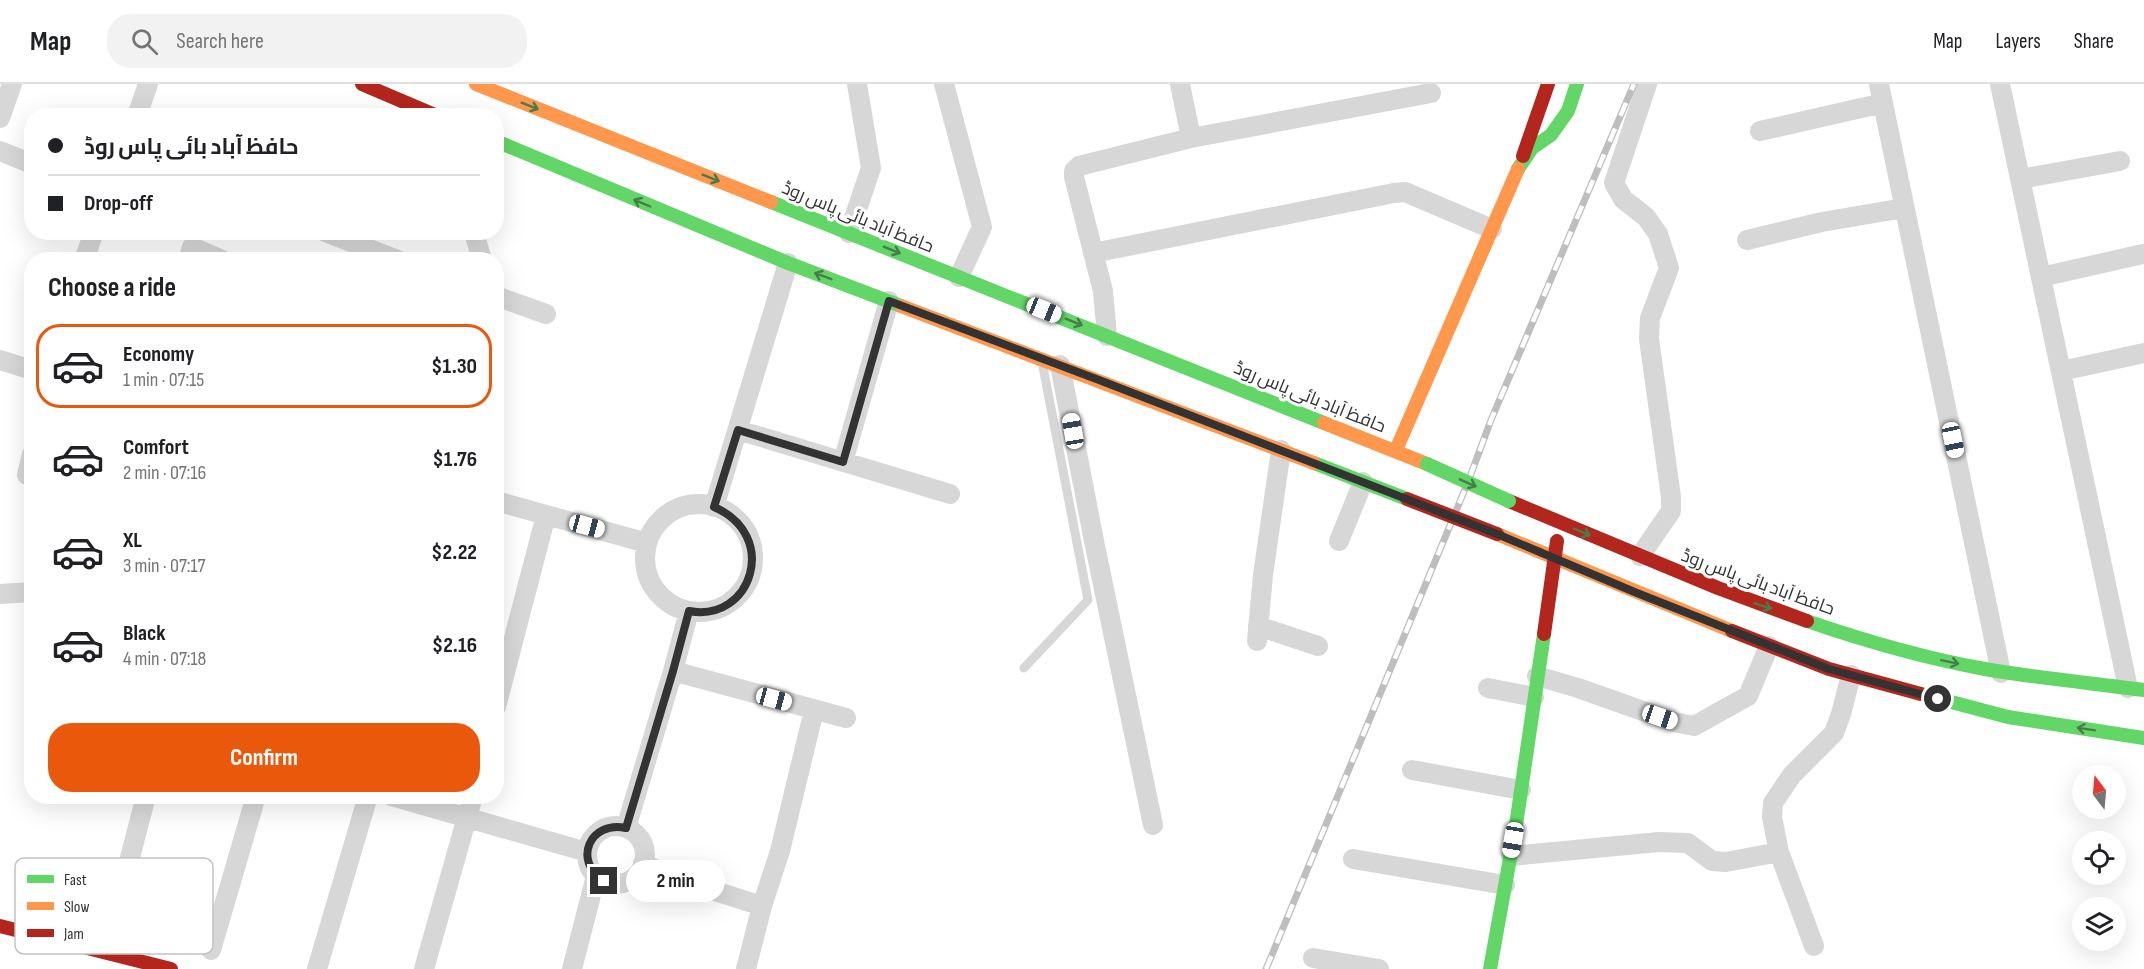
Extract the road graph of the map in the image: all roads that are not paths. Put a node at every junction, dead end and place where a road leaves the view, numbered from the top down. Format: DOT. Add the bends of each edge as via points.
graph roads {
  1 [pos="12,84"];
  2 [pos="148,84"];
  3 [pos="362,84"];
  4 [pos="476,84"];
  5 [pos="857,84"];
  6 [pos="944,84"];
  7 [pos="1180,84"];
  8 [pos="1548,84"];
  9 [pos="1577,84"];
  10 [pos="1647,84"];
  11 [pos="2000,84"];
  12 [pos="1431,93"];
  13 [pos="1881,93"];
  14 [pos="140,108"];
  15 [pos="418,108"];
  16 [pos="0,118"];
  17 [pos="1760,131"];
  18 [pos="1191,138"];
  19 [pos="504,144"];
  20 [pos="0,151"];
  21 [pos="24,161"];
  22 [pos="2120,161"];
  23 [pos="1518,168"];
  24 [pos="2020,179"];
  25 [pos="1904,208"];
  26 [pos="1492,229"];
  27 [pos="849,233"];
  28 [pos="347,240"];
  29 [pos="1747,240"];
  30 [pos="377,252"];
  31 [pos="1093,253"];
  32 [pos="2143,255"];
  33 [pos="788,263"];
  34 [pos="2041,276"];
  35 [pos="959,277"];
  36 [pos="504,299"];
  37 [pos="889,301"];
  38 [pos="546,314"];
  39 [pos="1107,336"];
  40 [pos="2144,353"];
  41 [pos="1041,358"];
  42 [pos="0,360"];
  43 [pos="1060,365"];
  44 [pos="24,368"];
  45 [pos="2061,371"];
  46 [pos="738,430"];
  47 [pos="1281,450"];
  48 [pos="1396,450"];
  49 [pos="843,462"];
  50 [pos="1363,482"];
  51 [pos="951,494"];
  52 [pos="504,503"];
  53 [pos="714,507"];
  54 [pos="546,515"];
  55 [pos="1560,523"];
  56 [pos="1340,541"];
  57 [pos="647,543"];
  58 [pos="1640,556"];
  59 [pos="1555,558"];
  60 [pos="24,592"];
  61 [pos="0,594"];
  62 [pos="689,611"];
  63 [pos="1318,646"];
  64 [pos="1769,646"];
  65 [pos="1024,668"];
  66 [pos="673,671"];
  67 [pos="2001,673"];
  68 [pos="1851,675"];
  69 [pos="504,676"];
  70 [pos="1537,676"];
  71 [pos="1488,688"];
  72 [pos="2136,689"];
  73 [pos="1534,697"];
  74 [pos="814,710"];
  75 [pos="846,718"];
  76 [pos="2144,738"];
  77 [pos="1412,770"];
  78 [pos="1521,790"];
  79 [pos="144,804"];
  80 [pos="254,804"];
  81 [pos="366,804"];
  82 [pos="419,804"];
  83 [pos="471,804"];
  84 [pos="468,818"];
  85 [pos="1153,825"];
  86 [pos="626,828"];
  87 [pos="587,852"];
  88 [pos="1779,852"];
  89 [pos="1510,856"];
  90 [pos="130,858"];
  91 [pos="1353,860"];
  92 [pos="643,863"];
  93 [pos="596,876"];
  94 [pos="1505,885"];
  95 [pos="762,906"];
  96 [pos="0,926"];
  97 [pos="15,930"];
  98 [pos="213,943"];
  99 [pos="1814,946"];
  100 [pos="111,954"];
  101 [pos="1313,958"];
  102 [pos="171,969"];
  103 [pos="317,969"];
  104 [pos="424,969"];
  105 [pos="572,969"];
  106 [pos="746,969"];
  107 [pos="1379,969"];
  108 [pos="1490,969"];
  1 -- 16 [label="street"];
  2 -- 14 [label="street"];
  3 -- 15 [label="main road"];
  4 -- 27 [label="main road, حافظ آباد بائی پاس روڈ, one-way"];
  5 -- 27 [label="street" via="871,168"];
  6 -- 35 [label="street" via="982,227"];
  7 -- 18 [label="street"];
  8 -- 23 [label="main road"];
  9 -- 23 [label="main road" via="1568,111 1551,135 1532,148"];
  10 -- 58 [label="street" via="1614,183 1623,199 1646,217 1658,234 1669,268 1650,318 1649,339 1671,511"];
  11 -- 24 [label="street"];
  12 -- 18 [label="street"];
  13 -- 17 [label="street"];
  13 -- 25 [label="street"];
  18 -- 31 [label="street" via="1079,166 1074,171"];
  33 -- 19 [label="main road, one-way"];
  20 -- 21 [label="street"];
  22 -- 24 [label="street"];
  23 -- 26 [label="main road"];
  24 -- 34 [label="street"];
  25 -- 29 [label="street"];
  25 -- 67 [label="street"];
  26 -- 31 [label="street" via="1406,192"];
  26 -- 48 [label="main road"];
  27 -- 35 [label="main road, حافظ آباد بائی پاس روڈ, one-way"];
  28 -- 30 [label="street"];
  31 -- 39 [label="street" via="1104,300"];
  32 -- 34 [label="street"];
  37 -- 33 [label="main road, one-way"];
  33 -- 46 [label="street"];
  34 -- 45 [label="street"];
  35 -- 39 [label="main road, حافظ آباد بائی پاس روڈ, one-way"];
  36 -- 38 [label="street"];
  37 -- 41 [label="main road"];
  37 -- 49 [label="street"];
  39 -- 48 [label="main road, حافظ آباد بائی پاس روڈ"];
  40 -- 45 [label="street"];
  41 -- 43 [label="main road"];
  41 -- 65 [label="lane" via="1088,600"];
  42 -- 44 [label="street"];
  43 -- 47 [label="main road"];
  43 -- 85 [label="street"];
  45 -- 72 [label="street"];
  46 -- 49 [label="street"];
  46 -- 53 [label="street"];
  47 -- 50 [label="main road"];
  47 -- 63 [label="street" via="1257,633"];
  48 -- 55 [label="main road, حافظ آباد بائی پاس روڈ, one-way, bridge"];
  49 -- 51 [label="street"];
  50 -- 56 [label="street"];
  50 -- 59 [label="main road, bridge"];
  52 -- 54 [label="street"];
  53 -- 57 [label="street" via="693,505 673,511 657,524"];
  53 -- 62 [label="street" via="733,517 746,533 752,553 750,574 740,592 724,606 704,612"];
  54 -- 57 [label="street"];
  54 -- 69 [label="street"];
  55 -- 58 [label="main road, حافظ آباد بائی پاس روڈ, one-way"];
  55 -- 59 [label="main road"];
  57 -- 62 [label="street" via="645,564 651,584 664,600"];
  58 -- 67 [label="main road, حافظ آباد بائی پاس روڈ, one-way" via="1745,600 1840,631"];
  59 -- 64 [label="main road"];
  59 -- 70 [label="main road"];
  60 -- 61 [label="street"];
  62 -- 66 [label="street"];
  64 -- 68 [label="main road"];
  64 -- 70 [label="street" via="1748,696 1694,726"];
  66 -- 74 [label="street"];
  66 -- 86 [label="street"];
  67 -- 72 [label="main road, حافظ آباد بائی پاس روڈ"];
  76 -- 68 [label="main road, one-way" via="2008,717"];
  68 -- 88 [label="street" via="1834,732 1792,775 1773,803"];
  70 -- 73 [label="main road"];
  71 -- 73 [label="street"];
  73 -- 78 [label="main road"];
  74 -- 75 [label="street"];
  74 -- 95 [label="street" via="780,851"];
  77 -- 78 [label="street"];
  78 -- 89 [label="main road"];
  79 -- 90 [label="street"];
  80 -- 98 [label="street"];
  81 -- 103 [label="street"];
  82 -- 84 [label="street"];
  83 -- 84 [label="street"];
  84 -- 87 [label="street"];
  84 -- 104 [label="street"];
  86 -- 87 [label="street" via="601,830"];
  86 -- 92 [label="street" via="644,848"];
  87 -- 93 [label="street" via="587,861"];
  88 -- 89 [label="street" via="1712,861 1688,843 1659,842"];
  88 -- 99 [label="street"];
  89 -- 94 [label="main road"];
  91 -- 94 [label="street"];
  92 -- 93 [label="street" via="638,874 622,883 613,884"];
  92 -- 95 [label="street" via="671,877"];
  93 -- 105 [label="street"];
  94 -- 108 [label="main road"];
  95 -- 106 [label="street"];
  96 -- 97 [label="main road"];
  100 -- 102 [label="main road"];
  101 -- 107 [label="street"];
}
